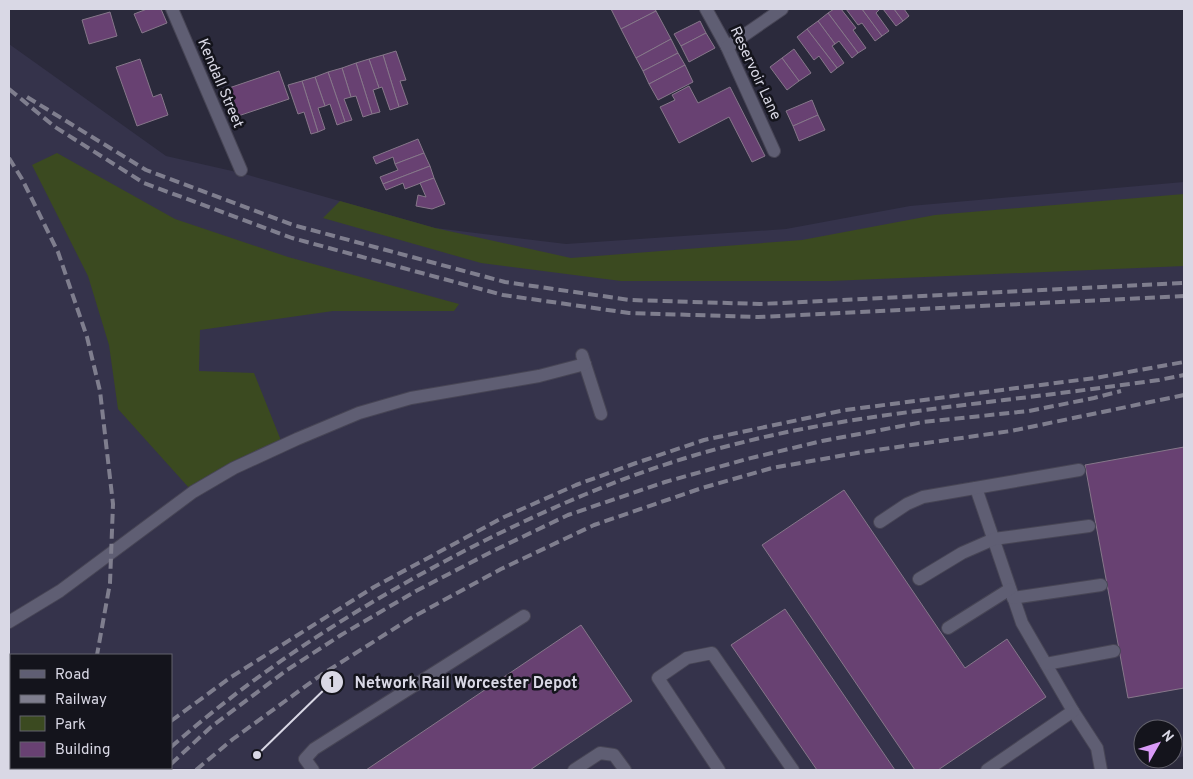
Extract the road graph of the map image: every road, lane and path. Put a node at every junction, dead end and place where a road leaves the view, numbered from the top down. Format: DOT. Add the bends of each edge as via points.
graph roads {
  1 [pos="172,9"];
  2 [pos="706,9"];
  3 [pos="782,9"];
  4 [pos="727,47"];
  5 [pos="774,151"];
  6 [pos="241,170"];
  7 [pos="601,414"];
  8 [pos="1079,470"];
  9 [pos="976,488"];
  10 [pos="880,522"];
  11 [pos="1089,526"];
  12 [pos="994,539"];
  13 [pos="919,579"];
  14 [pos="1101,584"];
  15 [pos="1012,594"];
  16 [pos="524,616"];
  17 [pos="9,622"];
  18 [pos="948,628"];
  19 [pos="1114,651"];
  20 [pos="1046,664"];
  21 [pos="1073,711"];
  22 [pos="313,770"];
  23 [pos="574,770"];
  24 [pos="624,770"];
  25 [pos="719,770"];
  26 [pos="793,770"];
  27 [pos="987,770"];
  28 [pos="1101,770"];
  1 -- 6 [label="street, Kendall Street"];
  2 -- 4 [label="street, Reservoir Lane"];
  3 -- 4 [label="street"];
  4 -- 5 [label="street, Reservoir Lane"];
  7 -- 17 [label="street" via="584,359 539,376 412,398 359,413 234,468 193,492 60,591"];
  8 -- 9 [label="street"];
  9 -- 10 [label="street" via="915,500"];
  9 -- 12 [label="street"];
  11 -- 12 [label="street"];
  12 -- 13 [label="street"];
  12 -- 15 [label="street"];
  14 -- 15 [label="street"];
  15 -- 18 [label="street"];
  15 -- 20 [label="street" via="1022,623"];
  16 -- 22 [label="street" via="314,749 305,759"];
  19 -- 20 [label="street"];
  20 -- 21 [label="street"];
  21 -- 27 [label="street"];
  21 -- 28 [label="street" via="1097,748"];
  23 -- 24 [label="street" via="600,753 614,755"];
  25 -- 26 [label="street" via="658,678 686,658 712,653"];
}
